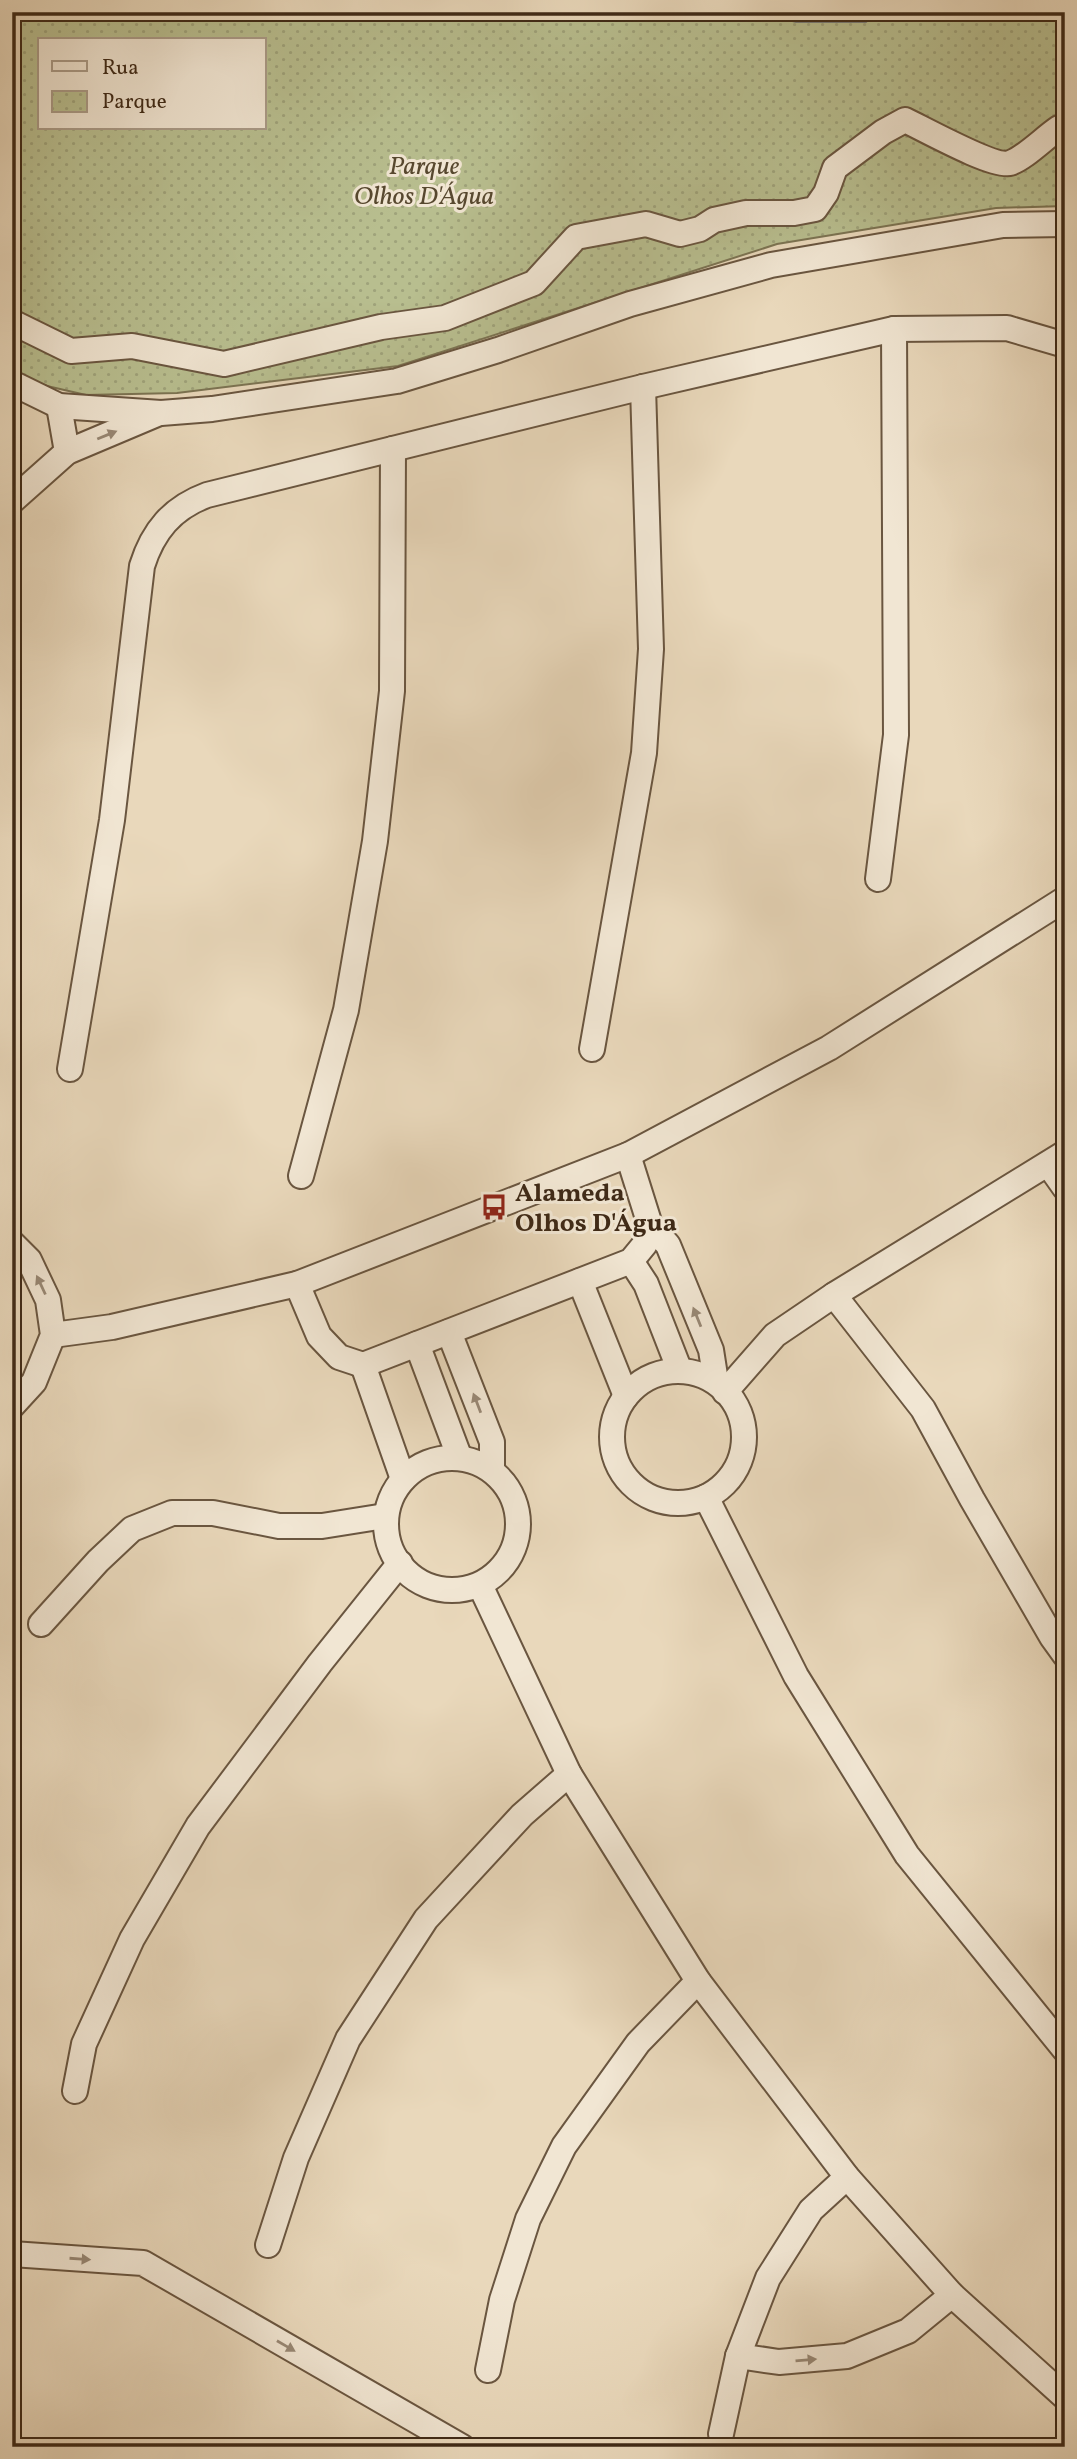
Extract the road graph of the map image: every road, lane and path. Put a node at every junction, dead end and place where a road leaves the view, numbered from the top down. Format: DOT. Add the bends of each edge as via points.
graph roads {
  1 [pos="1065,128"];
  2 [pos="1065,224"];
  3 [pos="12,322"];
  4 [pos="894,328"];
  5 [pos="1065,345"];
  6 [pos="12,383"];
  7 [pos="643,387"];
  8 [pos="59,406"];
  9 [pos="161,413"];
  10 [pos="393,449"];
  11 [pos="67,452"];
  12 [pos="12,501"];
  13 [pos="878,879"];
  14 [pos="1064,901"];
  15 [pos="592,1049"];
  16 [pos="70,1069"];
  17 [pos="628,1155"];
  18 [pos="1056,1158"];
  19 [pos="301,1176"];
  20 [pos="1065,1188"];
  21 [pos="650,1225"];
  22 [pos="12,1242"];
  23 [pos="631,1261"];
  24 [pos="580,1281"];
  25 [pos="297,1283"];
  26 [pos="834,1295"];
  27 [pos="449,1332"];
  28 [pos="53,1335"];
  29 [pos="417,1344"];
  30 [pos="363,1365"];
  31 [pos="680,1371"];
  32 [pos="720,1387"];
  33 [pos="626,1396"];
  34 [pos="12,1406"];
  35 [pos="459,1456"];
  36 [pos="492,1469"];
  37 [pos="403,1479"];
  38 [pos="706,1497"];
  39 [pos="385,1516"];
  40 [pos="400,1563"];
  41 [pos="480,1585"];
  42 [pos="41,1624"];
  43 [pos="1065,1656"];
  44 [pos="569,1774"];
  45 [pos="698,1981"];
  46 [pos="1065,2050"];
  47 [pos="75,2091"];
  48 [pos="847,2177"];
  49 [pos="268,2245"];
  50 [pos="12,2254"];
  51 [pos="952,2295"];
  52 [pos="738,2356"];
  53 [pos="488,2370"];
  54 [pos="1065,2397"];
  55 [pos="721,2434"];
  56 [pos="456,2445"];
  1 -- 3 [label="street" via="1006,164 982,159 905,120 835,168 815,209 794,214 746,213 680,234 646,224 576,237 534,283 445,317 381,327 224,364 132,346 71,351"];
  2 -- 9 [label="street" via="1003,225 771,265 631,304 397,381"];
  4 -- 5 [label="street" via="1007,328"];
  4 -- 7 [label="street"];
  4 -- 13 [label="street" via="896,735"];
  6 -- 8 [label="street"];
  7 -- 10 [label="street"];
  7 -- 15 [label="street" via="651,649 645,740"];
  8 -- 9 [label="street"];
  8 -- 11 [label="street"];
  11 -- 9 [label="street, one-way"];
  10 -- 16 [label="street" via="193,500 168,517 152,541 142,566 112,820"];
  10 -- 19 [label="street" via="392,691 375,841 346,1010"];
  11 -- 12 [label="street"];
  14 -- 17 [label="street" via="829,1048"];
  17 -- 21 [label="street"];
  17 -- 25 [label="street"];
  18 -- 20 [label="street"];
  18 -- 26 [label="street"];
  21 -- 23 [label="street" via="645,1244"];
  32 -- 21 [label="street, one-way" via="711,1350 668,1245"];
  28 -- 22 [label="street, one-way" via="48,1300 29,1260"];
  23 -- 24 [label="street"];
  23 -- 31 [label="street" via="646,1284"];
  24 -- 27 [label="street"];
  24 -- 33 [label="street"];
  25 -- 28 [label="street" via="112,1327"];
  25 -- 30 [label="street" via="318,1336 339,1357"];
  26 -- 32 [label="street" via="775,1335"];
  26 -- 43 [label="street" via="923,1409"];
  27 -- 29 [label="street"];
  36 -- 27 [label="street, one-way" via="492,1442"];
  28 -- 34 [label="street" via="34,1382"];
  29 -- 30 [label="street"];
  29 -- 35 [label="street"];
  30 -- 37 [label="street"];
  31 -- 32 [label="street" via="690,1371"];
  31 -- 33 [label="street" via="662,1372 637,1384"];
  32 -- 38 [label="street" via="735,1402 744,1428 742,1456 728,1480"];
  33 -- 38 [label="street" via="611,1431 614,1459 629,1482 652,1498 679,1503"];
  35 -- 36 [label="street"];
  35 -- 37 [label="street" via="424,1462"];
  36 -- 41 [label="street" via="514,1496 520,1531 507,1563"];
  37 -- 39 [label="street"];
  38 -- 46 [label="street" via="796,1676 907,1855"];
  39 -- 40 [label="street" via="390,1551"];
  39 -- 42 [label="street" via="322,1526 279,1526 213,1513 172,1513 132,1529"];
  40 -- 41 [label="street" via="412,1578 445,1591"];
  40 -- 47 [label="street" via="198,1826 132,1939 84,2044"];
  41 -- 44 [label="street"];
  44 -- 45 [label="street"];
  44 -- 49 [label="street" via="522,1815 426,1919 348,2039 296,2158"];
  45 -- 48 [label="street"];
  45 -- 53 [label="street" via="638,2043 564,2146 528,2219 502,2300"];
  48 -- 51 [label="street"];
  48 -- 52 [label="street" via="811,2210 768,2278"];
  50 -- 56 [label="street, one-way" via="143,2263"];
  52 -- 51 [label="street, one-way" via="779,2362 847,2356 908,2331"];
  51 -- 54 [label="street"];
  52 -- 55 [label="street"];
}
